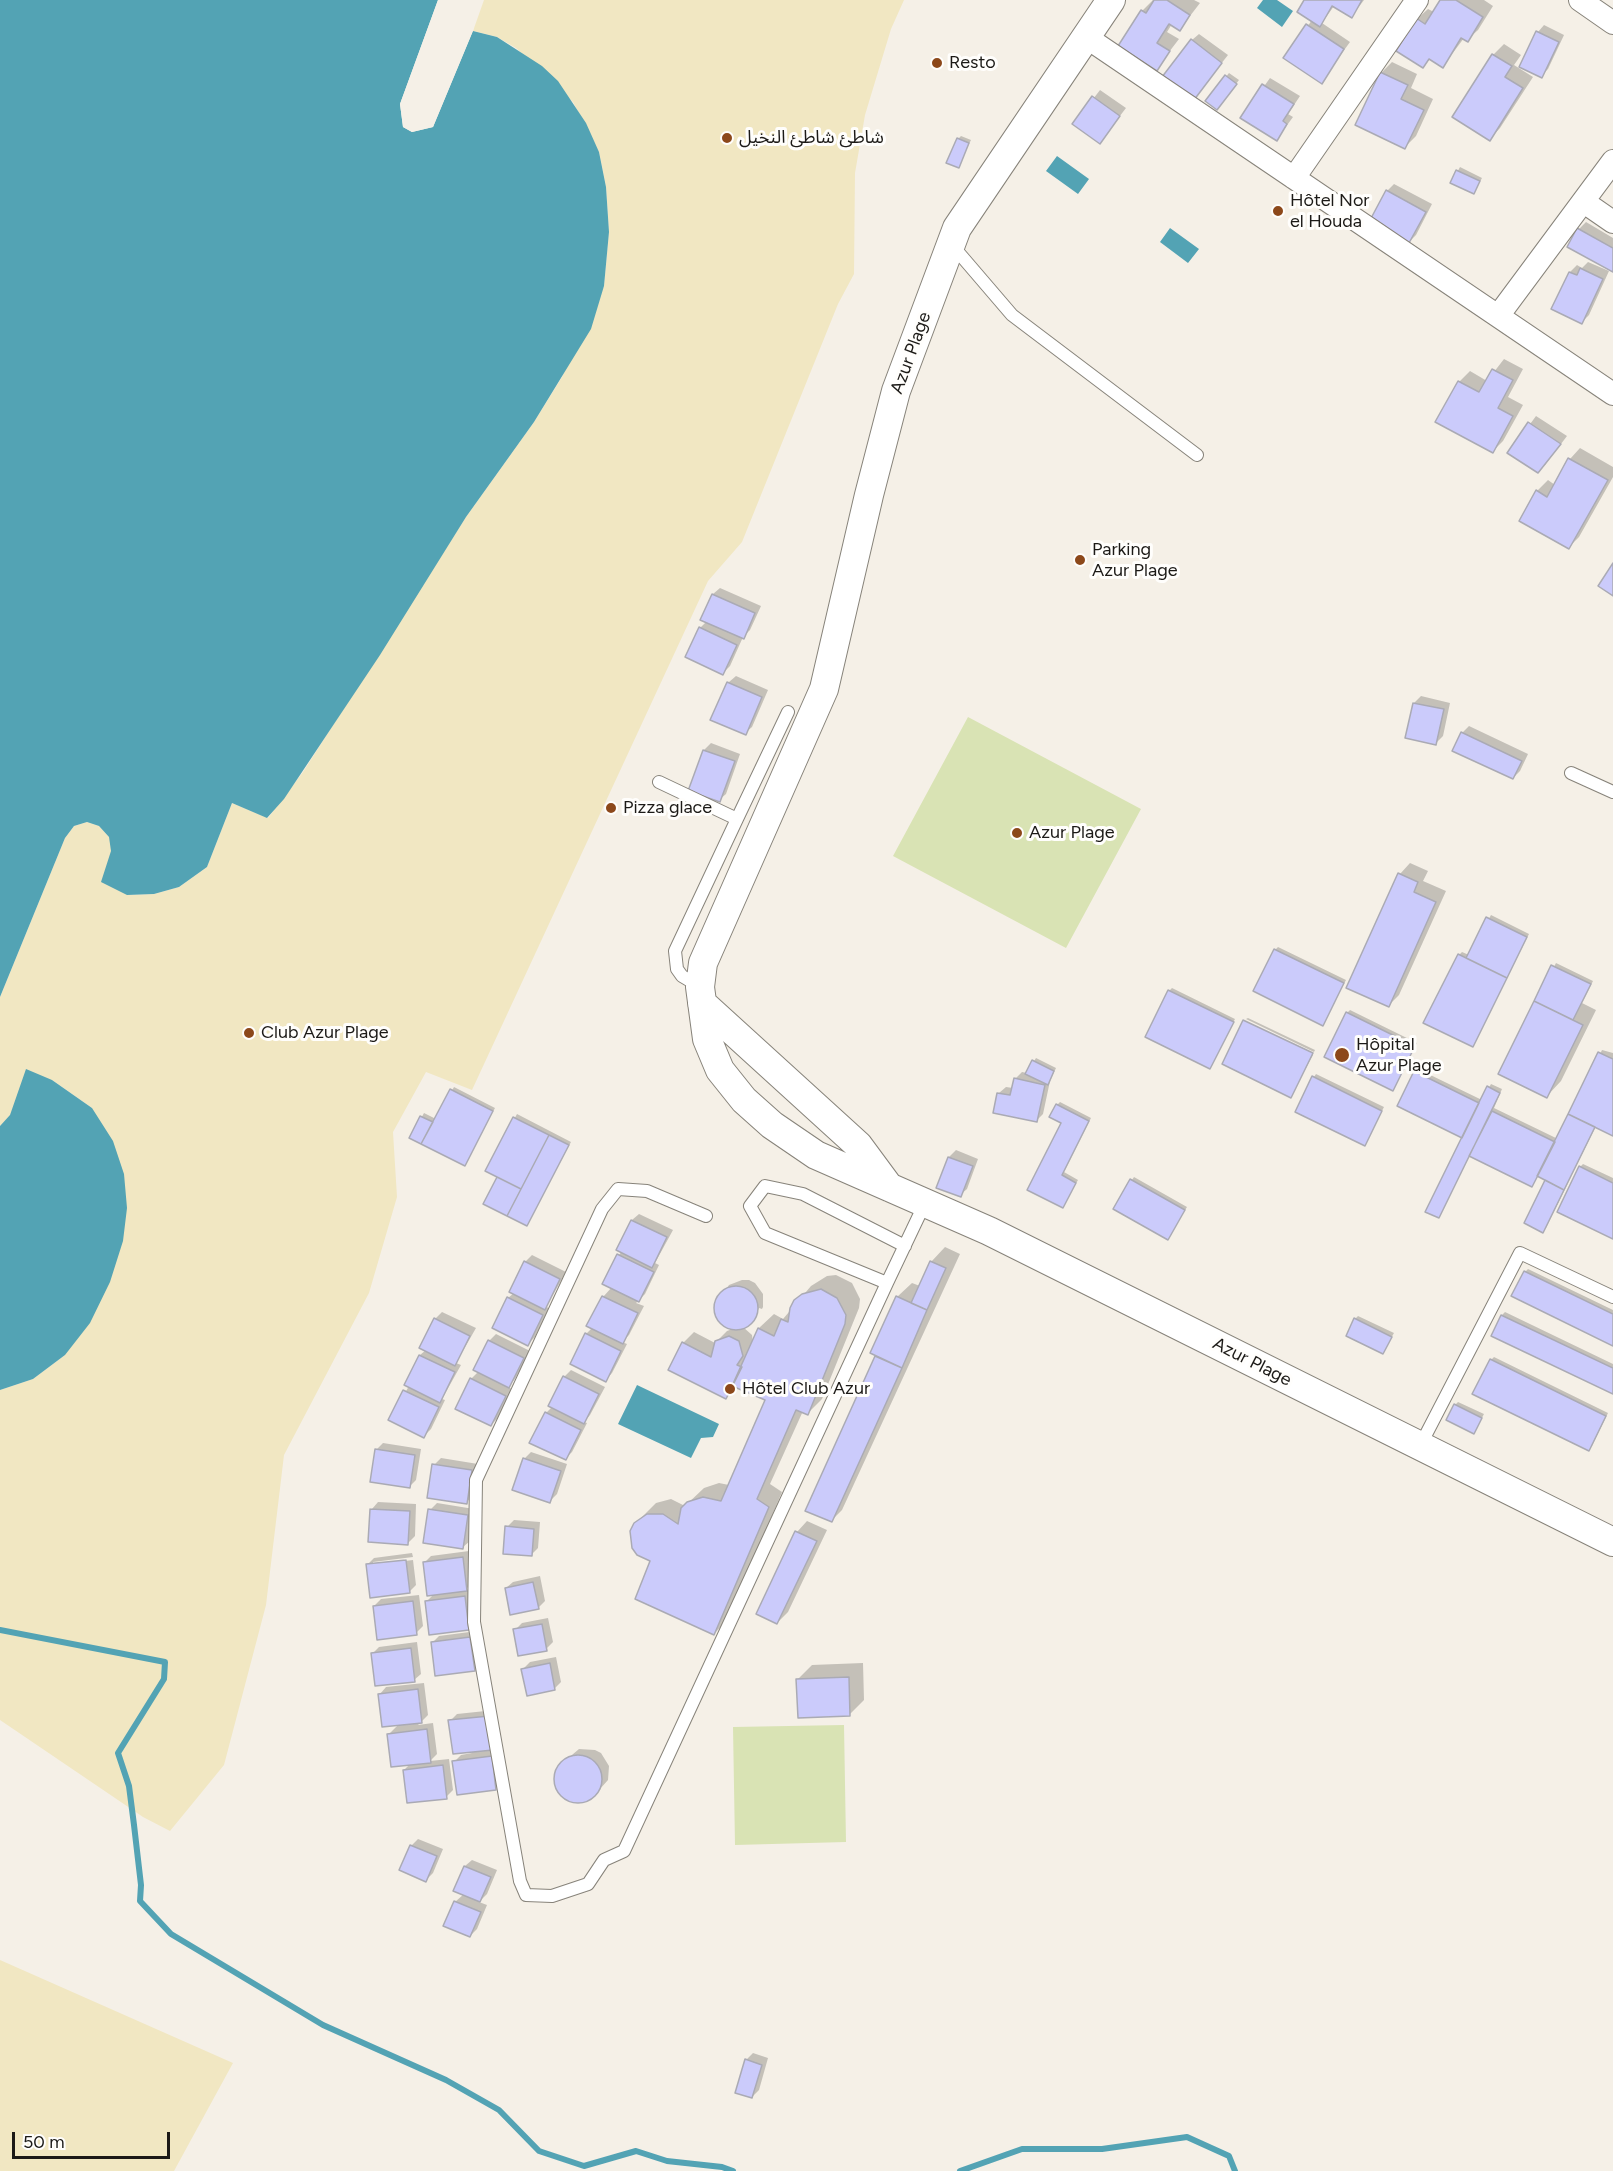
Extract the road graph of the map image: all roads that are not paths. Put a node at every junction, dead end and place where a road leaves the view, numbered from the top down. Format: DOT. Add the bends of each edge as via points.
graph roads {
  1 [pos="1110,0"];
  2 [pos="1417,0"];
  3 [pos="1580,0"];
  4 [pos="1613,23"];
  5 [pos="1086,37"];
  6 [pos="1613,161"];
  7 [pos="1294,178"];
  8 [pos="1584,202"];
  9 [pos="1613,222"];
  10 [pos="951,244"];
  11 [pos="1498,316"];
  12 [pos="1613,394"];
  13 [pos="1197,455"];
  14 [pos="788,712"];
  15 [pos="1571,773"];
  16 [pos="659,782"];
  17 [pos="1613,792"];
  18 [pos="737,819"];
  19 [pos="701,995"];
  20 [pos="889,1187"];
  21 [pos="925,1203"];
  22 [pos="706,1216"];
  23 [pos="905,1246"];
  24 [pos="887,1283"];
  25 [pos="1613,1297"];
  26 [pos="1421,1444"];
  27 [pos="1613,1542"];
  1 -- 5 [label="street, Azur Plage"];
  2 -- 7 [label="street"];
  3 -- 4 [label="street"];
  5 -- 7 [label="street"];
  5 -- 10 [label="street, Azur Plage" via="957,228"];
  6 -- 8 [label="street"];
  7 -- 11 [label="street"];
  8 -- 9 [label="street"];
  8 -- 11 [label="street"];
  10 -- 13 [label="lane" via="1012,315"];
  10 -- 19 [label="street, Azur Plage" via="896,391 824,689 704,963"];
  11 -- 12 [label="street"];
  14 -- 18 [label="lane"];
  15 -- 17 [label="lane"];
  16 -- 18 [label="lane"];
  18 -- 19 [label="lane" via="675,951 677,969"];
  19 -- 20 [label="street, Azur Plage" via="858,1145"];
  19 -- 20 [label="street, Azur Plage" via="711,1050 720,1070 744,1100 816,1155"];
  20 -- 21 [label="street, Azur Plage"];
  21 -- 23 [label="lane"];
  21 -- 26 [label="street, Azur Plage"];
  22 -- 24 [label="lane" via="647,1191 618,1190 602,1209 476,1480 474,1622 520,1881 526,1895 552,1896 588,1884 604,1860 624,1851"];
  23 -- 24 [label="lane"];
  23 -- 24 [label="lane" via="803,1194 765,1186 750,1206 765,1233"];
  25 -- 26 [label="lane" via="1520,1253"];
  26 -- 27 [label="street, Azur Plage"];
}
